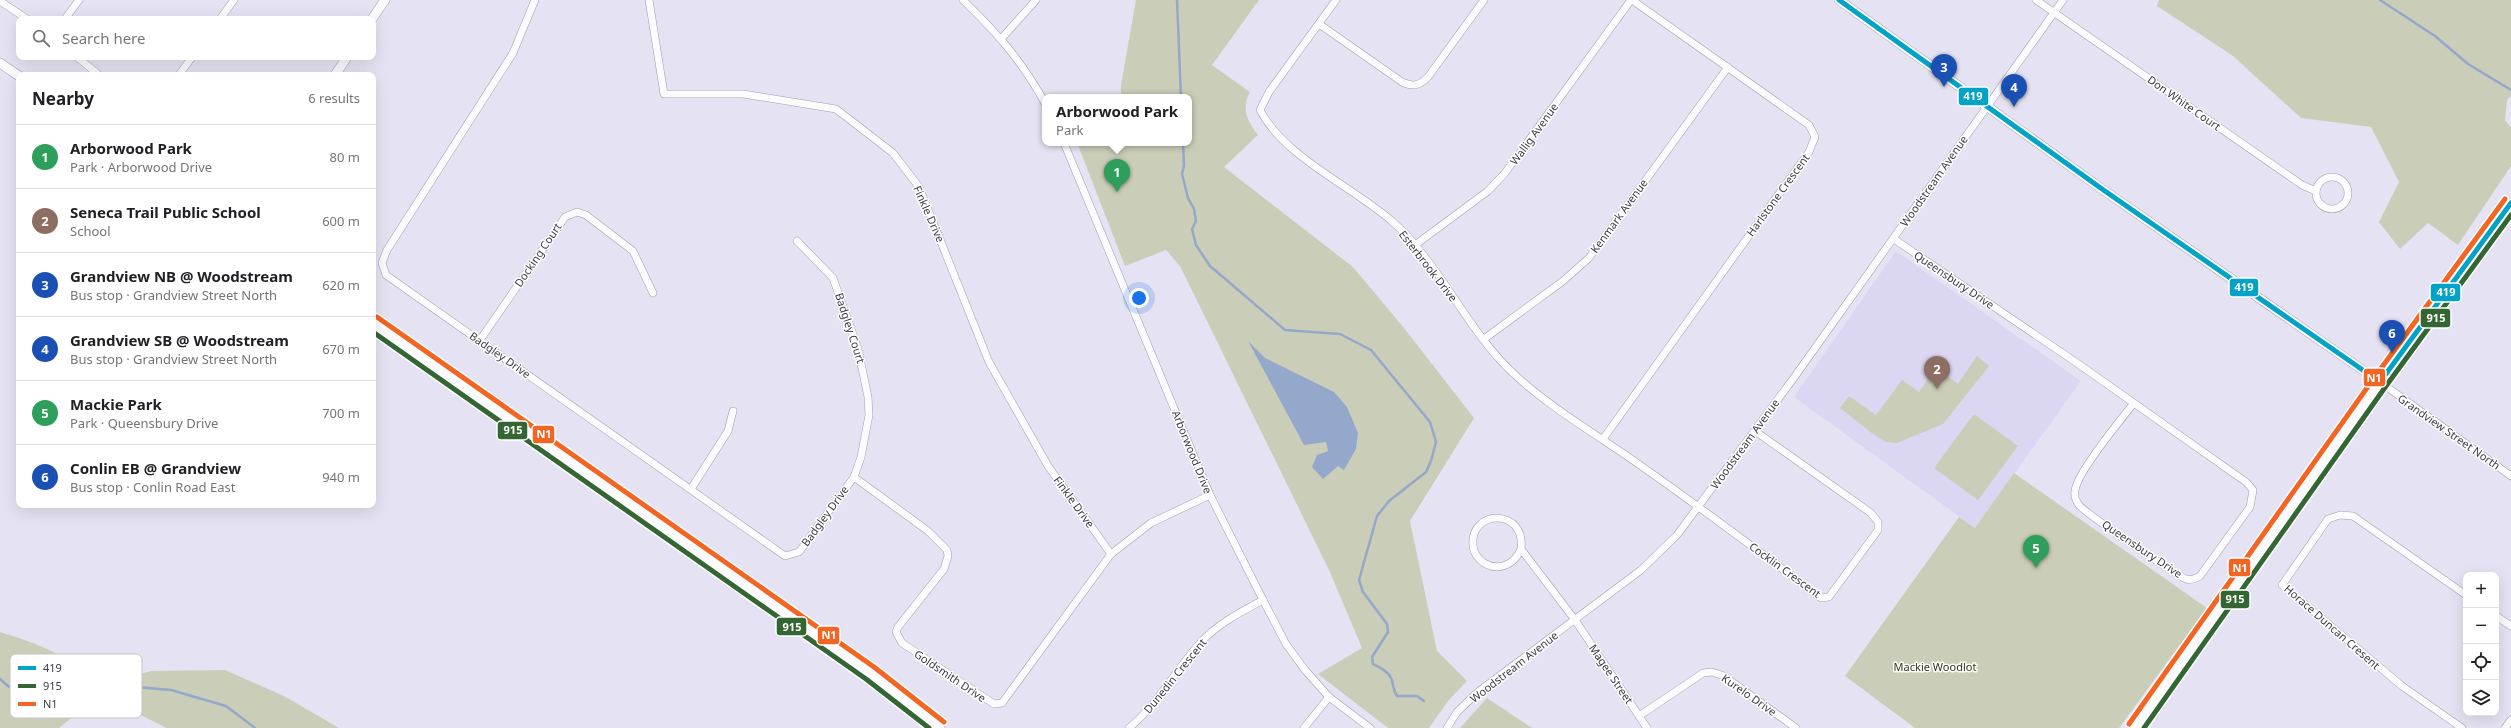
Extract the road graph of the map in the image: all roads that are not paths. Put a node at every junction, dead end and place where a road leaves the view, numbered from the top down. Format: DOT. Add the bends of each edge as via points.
graph roads {
  1 [pos="79,0"];
  2 [pos="234,0"];
  3 [pos="385,0"];
  4 [pos="535,0"];
  5 [pos="649,0"];
  6 [pos="963,0"];
  7 [pos="1036,0"];
  8 [pos="1336,0"];
  9 [pos="1484,0"];
  10 [pos="1632,0"];
  11 [pos="1839,0"];
  12 [pos="2036,0"];
  13 [pos="2063,0"];
  14 [pos="0,1"];
  15 [pos="2054,13"];
  16 [pos="22,16"];
  17 [pos="67,16"];
  18 [pos="222,16"];
  19 [pos="374,16"];
  20 [pos="1319,24"];
  21 [pos="1002,38"];
  22 [pos="81,60"];
  23 [pos="190,60"];
  24 [pos="345,60"];
  25 [pos="0,63"];
  26 [pos="1728,67"];
  27 [pos="95,72"];
  28 [pos="181,72"];
  29 [pos="337,72"];
  30 [pos="16,74"];
  31 [pos="1042,97"];
  32 [pos="1987,106"];
  33 [pos="1065,146"];
  34 [pos="2316,191"];
  35 [pos="2511,203"];
  36 [pos="1894,239"];
  37 [pos="797,241"];
  38 [pos="1414,245"];
  39 [pos="653,293"];
  40 [pos="376,325"];
  41 [pos="1484,339"];
  42 [pos="480,340"];
  43 [pos="2380,382"];
  44 [pos="2134,403"];
  45 [pos="733,411"];
  46 [pos="1755,431"];
  47 [pos="1603,438"];
  48 [pos="2511,476"];
  49 [pos="854,477"];
  50 [pos="691,489"];
  51 [pos="1210,495"];
  52 [pos="1700,506"];
  53 [pos="1521,549"];
  54 [pos="1111,554"];
  55 [pos="2463,593"];
  56 [pos="1263,600"];
  57 [pos="2499,618"];
  58 [pos="1574,620"];
  59 [pos="2511,626"];
  60 [pos="1329,697"];
  61 [pos="1639,716"];
  62 [pos="2511,720"];
  63 [pos="940,728"];
  64 [pos="1129,728"];
  65 [pos="1304,728"];
  66 [pos="1370,728"];
  67 [pos="1447,728"];
  68 [pos="1647,728"];
  69 [pos="1796,728"];
  70 [pos="2135,728"];
  71 [pos="2462,728"];
  72 [pos="2505,728"];
  1 -- 17 [label="street"];
  2 -- 18 [label="street"];
  3 -- 19 [label="street"];
  4 -- 42 [label="street, Badgley Drive" via="513,53 387,250 382,263 386,275"];
  5 -- 54 [label="street, Finkle Drive" via="664,94 742,94 836,108 893,153 919,187 993,369 1048,466"];
  6 -- 21 [label="street"];
  7 -- 21 [label="street"];
  8 -- 20 [label="street, Esterbrook Drive"];
  9 -- 20 [label="street" via="1428,78 1417,85 1410,86 1402,82"];
  10 -- 26 [label="street, Harlstone Crescent"];
  10 -- 38 [label="street, Wallig Avenue" via="1501,178 1444,225"];
  11 -- 32 [label="street, Grandview Street North"];
  12 -- 15 [label="street, Don White Court"];
  13 -- 15 [label="street, Woodstream Avenue"];
  14 -- 16 [label="street"];
  15 -- 32 [label="street, Woodstream Avenue"];
  15 -- 34 [label="street, Don White Court" via="2302,185"];
  20 -- 38 [label="street, Esterbrook Drive" via="1269,92 1260,110 1265,120 1286,142 1393,222"];
  21 -- 31 [label="street" via="1032,78"];
  22 -- 27 [label="street"];
  23 -- 28 [label="street"];
  24 -- 29 [label="street"];
  25 -- 30 [label="street"];
  26 -- 41 [label="street, Kenmark Avenue" via="1589,258 1563,281"];
  26 -- 47 [label="street, Harlstone Crescent" via="1809,125 1816,137 1814,144"];
  32 -- 36 [label="street, Woodstream Avenue"];
  32 -- 43 [label="street, Grandview Street North"];
  33 -- 51 [label="street, Arborwood Drive"];
  34 -- 34 [label="street" via="2321,206 2331,210 2345,203 2348,193 2344,183 2330,177 2320,182"];
  35 -- 43 [label="street"];
  36 -- 44 [label="street, Queensbury Drive"];
  36 -- 46 [label="street, Woodstream Avenue"];
  37 -- 49 [label="street, Badgley Court" via="833,278 858,349 868,396 868,415 861,457"];
  38 -- 41 [label="street, Esterbrook Drive"];
  39 -- 42 [label="street, Docking Court" via="633,251 586,215 577,212 565,217"];
  40 -- 63 [label="street" via="870,673"];
  41 -- 47 [label="street, Esterbrook Drive" via="1523,382"];
  42 -- 50 [label="street, Badgley Drive"];
  43 -- 48 [label="street, Grandview Street North"];
  43 -- 70 [label="street"];
  44 -- 44 [label="street, Queensbury Drive" via="2078,480 2075,498 2079,505 2118,533 2187,580 2193,580 2200,576 2250,507 2253,490 2246,482"];
  45 -- 50 [label="street" via="728,431"];
  46 -- 52 [label="street, Woodstream Avenue"];
  46 -- 52 [label="street, Cocklin Crescent" via="1871,513 1878,522 1878,530 1828,597 1821,598"];
  47 -- 52 [label="street, Esterbrook Drive"];
  49 -- 50 [label="street, Badgley Drive" via="799,552 792,556 785,556"];
  49 -- 54 [label="street, Goldsmith Drive" via="928,531 947,550 944,569 898,627 896,632 902,643 994,704 1002,703"];
  51 -- 54 [label="street, Goldsmith Drive" via="1151,523"];
  51 -- 56 [label="street, Arborwood Drive"];
  52 -- 58 [label="street, Woodstream Avenue" via="1677,535 1641,570"];
  53 -- 53 [label="street" via="1513,561 1504,566 1492,567 1476,555 1473,539 1480,525 1490,519 1502,518 1510,521 1520,533"];
  53 -- 58 [label="street, Magee Street"];
  55 -- 71 [label="street, Horace Duncan Cresent" via="2353,516 2340,515 2328,519 2282,585 2402,686"];
  56 -- 60 [label="street, Arborwood Drive" via="1286,644"];
  56 -- 64 [label="street, Dunedin Crescent" via="1222,624 1202,641 1147,713"];
  57 -- 59 [label="street"];
  58 -- 61 [label="street, Magee Street"];
  58 -- 67 [label="street, Woodstream Avenue" via="1478,692 1458,712"];
  60 -- 65 [label="street"];
  60 -- 66 [label="street, Arborwood Drive"];
  61 -- 68 [label="street, Magee Street"];
  61 -- 69 [label="street, Kurelo Drive" via="1703,674 1712,672 1724,676"];
  62 -- 72 [label="street"];
}
